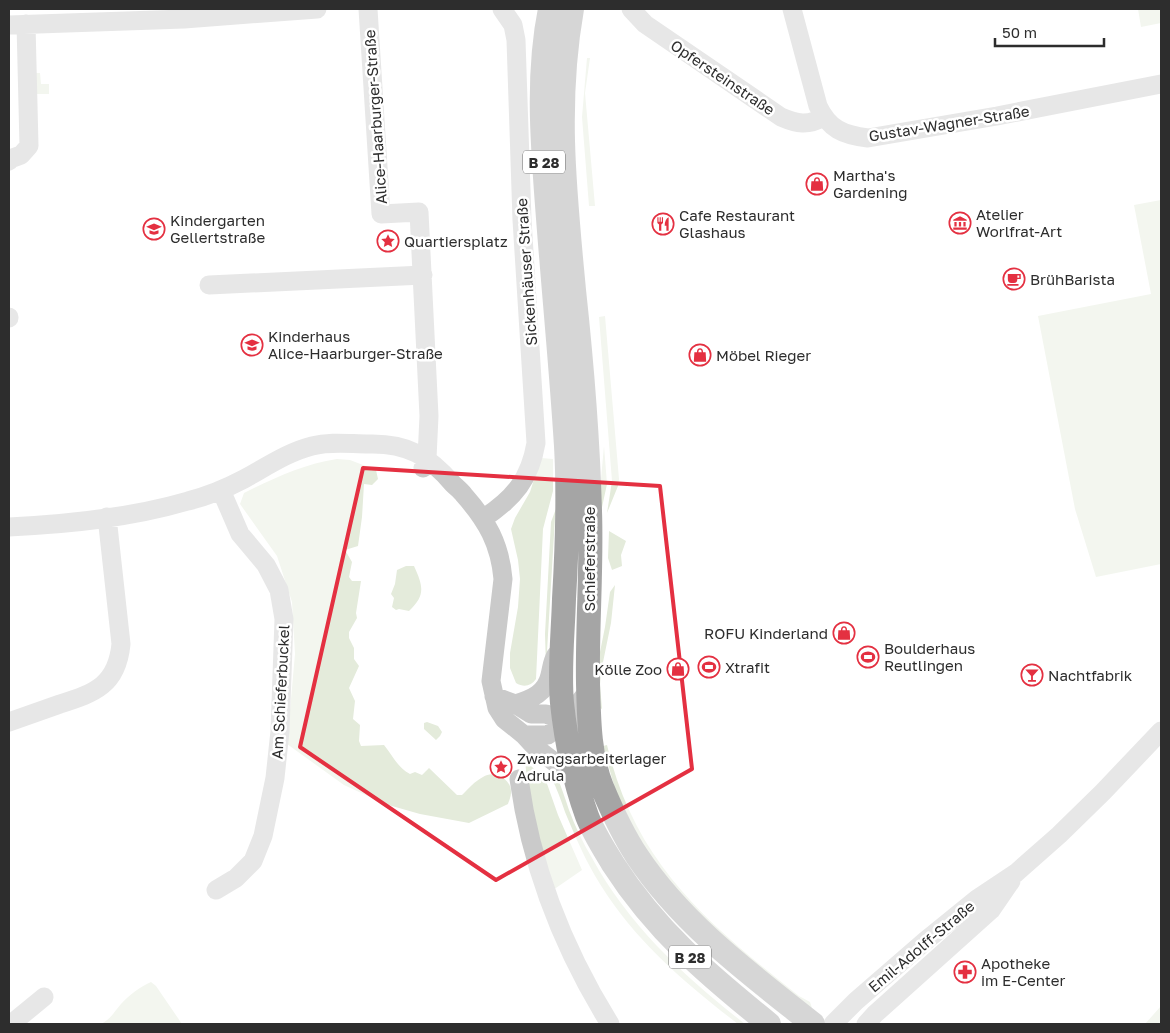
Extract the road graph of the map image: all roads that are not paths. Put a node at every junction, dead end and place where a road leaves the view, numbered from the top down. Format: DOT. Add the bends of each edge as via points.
graph roads {
  1 [pos="317,9"];
  2 [pos="368,9"];
  3 [pos="502,9"];
  4 [pos="550,9"];
  5 [pos="572,9"];
  6 [pos="586,9"];
  7 [pos="631,9"];
  8 [pos="792,9"];
  9 [pos="184,14"];
  10 [pos="17,24"];
  11 [pos="1161,84"];
  12 [pos="824,118"];
  13 [pos="562,126"];
  14 [pos="9,161"];
  15 [pos="423,275"];
  16 [pos="209,285"];
  17 [pos="425,463"];
  18 [pos="221,490"];
  19 [pos="107,518"];
  20 [pos="484,518"];
  21 [pos="9,527"];
  22 [pos="562,646"];
  23 [pos="588,691"];
  24 [pos="494,696"];
  25 [pos="515,704"];
  26 [pos="565,721"];
  27 [pos="9,722"];
  28 [pos="1161,731"];
  29 [pos="524,735"];
  30 [pos="591,744"];
  31 [pos="575,778"];
  32 [pos="519,780"];
  33 [pos="1016,873"];
  34 [pos="216,890"];
  35 [pos="44,997"];
  36 [pos="781,998"];
  37 [pos="856,1001"];
  38 [pos="872,1021"];
  39 [pos="766,1022"];
  40 [pos="11,1024"];
  41 [pos="610,1024"];
  42 [pos="813,1024"];
  43 [pos="833,1024"];
  1 -- 9 [label="street"];
  2 -- 15 [label="street, Alice-Haarburger-Straße" via="381,214 419,212"];
  3 -- 20 [label="street, Sickenhäuser Straße" via="513,25 516,40 522,220 536,443 533,461 521,486"];
  4 -- 22 [label="main road, Schieferstraße / B 28" via="542,76 542,135 566,446 567,539"];
  5 -- 13 [label="main road, Schieferstraße / B 28" via="566,46"];
  6 -- 13 [label="main road" via="574,97"];
  7 -- 12 [label="street, Opfersteinstraße" via="645,24 781,117 800,124"];
  8 -- 12 [label="street" via="813,91"];
  9 -- 10 [label="street"];
  10 -- 14 [label="street" via="29,146"];
  11 -- 12 [label="street, Gustav-Wagner-Straße" via="868,138 838,130"];
  13 -- 23 [label="main road, Schieferstraße / B 28" via="587,434 591,546"];
  15 -- 16 [label="street"];
  15 -- 17 [label="street, Alice-Haarburger-Straße" via="428,416"];
  17 -- 18 [label="street" via="378,450 368,444 329,443 295,452"];
  17 -- 20 [label="street" via="440,480 462,492"];
  18 -- 19 [label="street" via="174,505"];
  18 -- 34 [label="street, Am Schieferbuckel" via="240,534 266,565 279,590 284,619 280,731 270,810 253,861 236,878"];
  19 -- 21 [label="street"];
  19 -- 27 [label="street" via="120,659 102,686 89,695"];
  20 -- 24 [label="street" via="495,541 503,578 490,681"];
  22 -- 25 [label="street" via="552,662 550,677 543,691"];
  22 -- 26 [label="main road, Schieferstraße / B 28"];
  23 -- 26 [label="street"];
  23 -- 30 [label="main road, Schieferstraße / B 28"];
  24 -- 25 [label="street"];
  24 -- 29 [label="street" via="496,708 504,720"];
  25 -- 26 [label="street" via="531,714 546,714"];
  26 -- 29 [label="street" via="548,734"];
  26 -- 30 [label="street"];
  26 -- 31 [label="main road, Schieferstraße / B 28"];
  28 -- 33 [label="street, Emil-Adolff-Straße" via="1082,813"];
  29 -- 31 [label="street" via="535,748"];
  30 -- 36 [label="main road, Schieferstraße / B 28" via="600,783 622,831 661,888 716,944"];
  31 -- 39 [label="main road, Schieferstraße / B 28" via="588,818 632,892 682,950"];
  32 -- 41 [label="street" via="534,851 552,908 583,976"];
  33 -- 37 [label="street, Emil-Adolff-Straße" via="977,899"];
  33 -- 38 [label="street, Emil-Adolff-Straße" via="991,910"];
  35 -- 40 [label="street"];
  36 -- 39 [label="main road"];
  36 -- 42 [label="main road, Schieferstraße / B 28"];
  37 -- 38 [label="street"];
  37 -- 43 [label="street, Emil-Adolff-Straße"];
}
